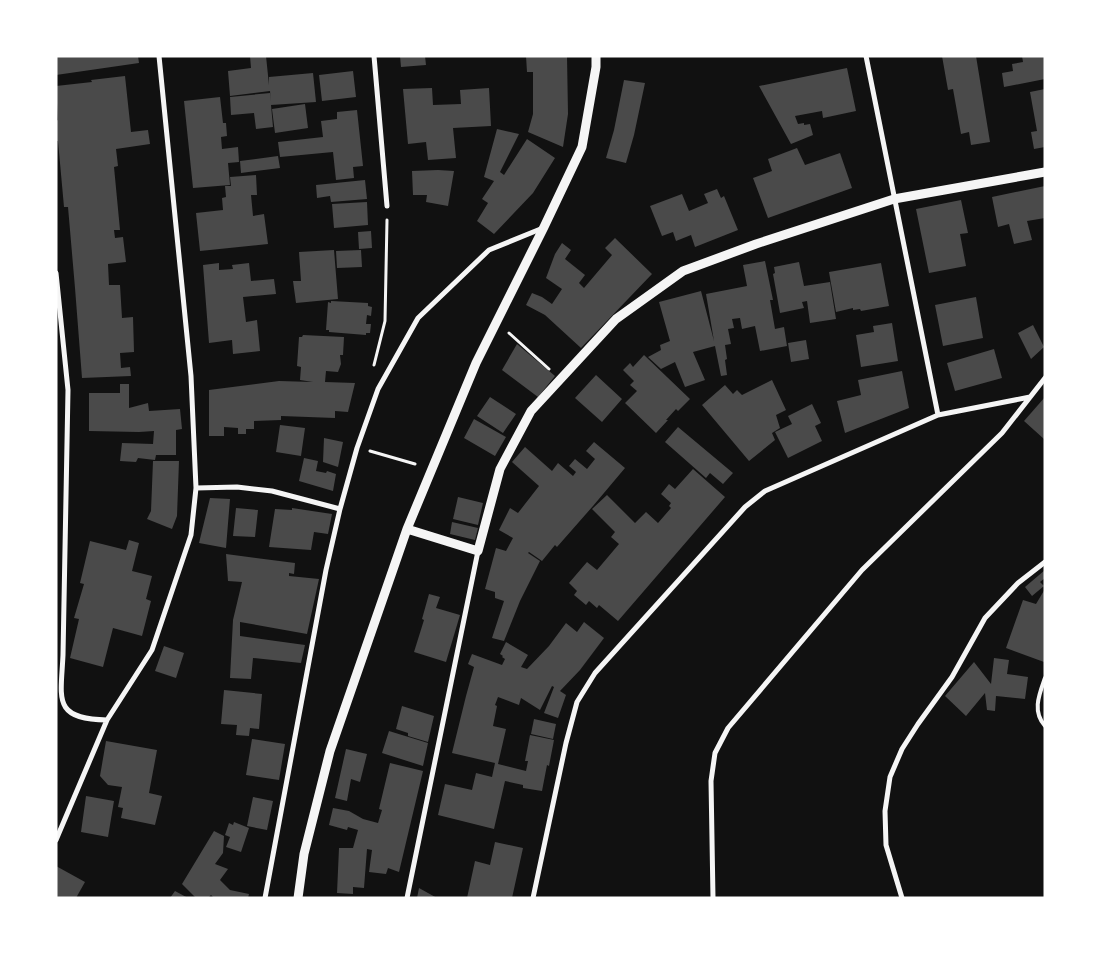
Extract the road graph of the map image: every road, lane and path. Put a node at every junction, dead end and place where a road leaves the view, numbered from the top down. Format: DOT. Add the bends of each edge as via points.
graph roads {
  1 [pos="159,56"];
  2 [pos="374,56"];
  3 [pos="596,56"];
  4 [pos="866,56"];
  5 [pos="1045,172"];
  6 [pos="894,199"];
  7 [pos="387,206"];
  8 [pos="544,227"];
  9 [pos="56,273"];
  10 [pos="506,331"];
  11 [pos="374,366"];
  12 [pos="1045,378"];
  13 [pos="560,379"];
  14 [pos="1030,397"];
  15 [pos="938,415"];
  16 [pos="357,448"];
  17 [pos="415,464"];
  18 [pos="196,488"];
  19 [pos="340,509"];
  20 [pos="407,529"];
  21 [pos="478,551"];
  22 [pos="1045,562"];
  23 [pos="1045,678"];
  24 [pos="107,720"];
  25 [pos="1045,726"];
  26 [pos="56,840"];
  27 [pos="266,898"];
  28 [pos="298,898"];
  29 [pos="407,898"];
  30 [pos="533,898"];
  31 [pos="713,898"];
  32 [pos="902,898"];
  1 -- 18 [label="street" via="190,376"];
  2 -- 7 [label="street"];
  3 -- 8 [label="street" via="582,147"];
  4 -- 6 [label="street"];
  5 -- 6 [label="street"];
  6 -- 13 [label="street" via="683,271 616,319"];
  6 -- 15 [label="street"];
  7 -- 11 [label="path" via="385,321"];
  8 -- 16 [label="street" via="489,250 418,318 378,389"];
  8 -- 20 [label="street" via="476,363"];
  9 -- 24 [label="street" via="68,390 61,693 63,704 71,714 89,720"];
  10 -- 13 [label="path"];
  12 -- 14 [label="street"];
  13 -- 21 [label="street" via="531,411 500,469"];
  14 -- 15 [label="street"];
  14 -- 31 [label="street" via="1002,433 862,570 728,728 716,754 711,781"];
  15 -- 30 [label="street" via="765,491 745,507 595,673 577,702"];
  16 -- 17 [label="path"];
  16 -- 19 [label="street"];
  18 -- 19 [label="street" via="237,487 272,491"];
  18 -- 24 [label="street" via="190,535 152,650"];
  19 -- 27 [label="street"];
  20 -- 21 [label="street"];
  20 -- 28 [label="street" via="330,751 304,854"];
  21 -- 29 [label="street"];
  22 -- 32 [label="street" via="1018,582 984,618 952,677 902,749 890,777 885,811 886,845"];
  23 -- 25 [label="lane" via="1037,703 1040,720"];
  24 -- 26 [label="street"];
}
